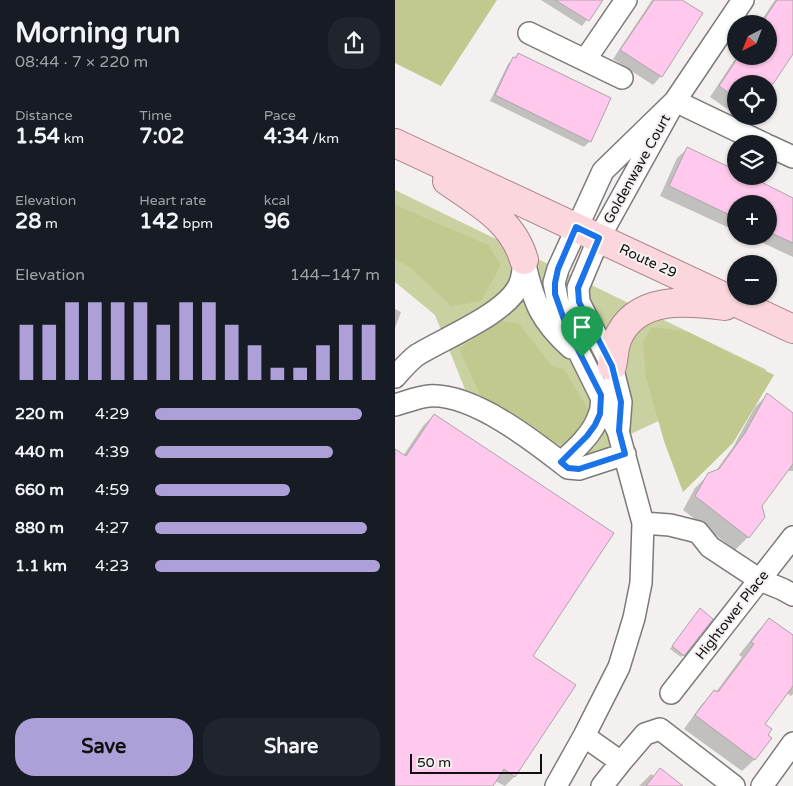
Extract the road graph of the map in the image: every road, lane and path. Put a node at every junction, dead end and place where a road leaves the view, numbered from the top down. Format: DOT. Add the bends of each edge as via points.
graph roads {
  1 [pos="626,0"];
  2 [pos="736,3"];
  3 [pos="529,33"];
  4 [pos="585,60"];
  5 [pos="622,78"];
  6 [pos="675,101"];
  7 [pos="746,135"];
  8 [pos="395,144"];
  9 [pos="777,150"];
  10 [pos="793,158"];
  11 [pos="587,232"];
  12 [pos="524,260"];
  13 [pos="751,309"];
  14 [pos="793,328"];
  15 [pos="582,357"];
  16 [pos="612,366"];
  17 [pos="395,377"];
  18 [pos="601,395"];
  19 [pos="395,405"];
  20 [pos="621,442"];
  21 [pos="566,458"];
  22 [pos="643,523"];
  23 [pos="793,538"];
  24 [pos="760,580"];
  25 [pos="793,595"];
  26 [pos="671,693"];
  27 [pos="584,736"];
  28 [pos="793,743"];
  29 [pos="621,762"];
  30 [pos="556,786"];
  31 [pos="602,786"];
  32 [pos="734,786"];
  33 [pos="762,786"];
  1 -- 4 [label="street"];
  2 -- 6 [label="street, Goldenwave Court"];
  3 -- 4 [label="street"];
  4 -- 5 [label="street"];
  6 -- 7 [label="street"];
  6 -- 11 [label="street, Goldenwave Court"];
  6 -- 11 [label="street, Goldenwave Court" via="603,171"];
  8 -- 11 [label="main road, Route 29"];
  8 -- 12 [label="main road" via="505,224 516,239"];
  9 -- 10 [label="street"];
  11 -- 13 [label="main road, Route 29"];
  11 -- 15 [label="street" via="558,269 555,288 559,308"];
  11 -- 16 [label="street" via="578,288 579,302"];
  12 -- 15 [label="street" via="540,312 557,336"];
  12 -- 17 [label="street" via="520,284 513,296 491,314 415,356"];
  13 -- 14 [label="main road, Route 29"];
  13 -- 16 [label="main road" via="695,302 664,303 648,308 624,327 617,341"];
  15 -- 18 [label="street"];
  16 -- 20 [label="street" via="621,402"];
  18 -- 20 [label="street"];
  18 -- 21 [label="street" via="600,414 595,425"];
  19 -- 21 [label="street" via="429,396 456,399 471,404"];
  20 -- 21 [label="street" via="579,469 568,468"];
  20 -- 22 [label="street"];
  22 -- 24 [label="street" via="671,525 698,532 710,547"];
  22 -- 27 [label="street" via="641,583 634,618 619,667"];
  23 -- 24 [label="street, Hightower Place"];
  24 -- 25 [label="street"];
  24 -- 26 [label="street, Hightower Place"];
  27 -- 29 [label="street"];
  27 -- 30 [label="street"];
  28 -- 33 [label="street"];
  29 -- 31 [label="street"];
  29 -- 32 [label="street" via="645,734 660,729"];
}
